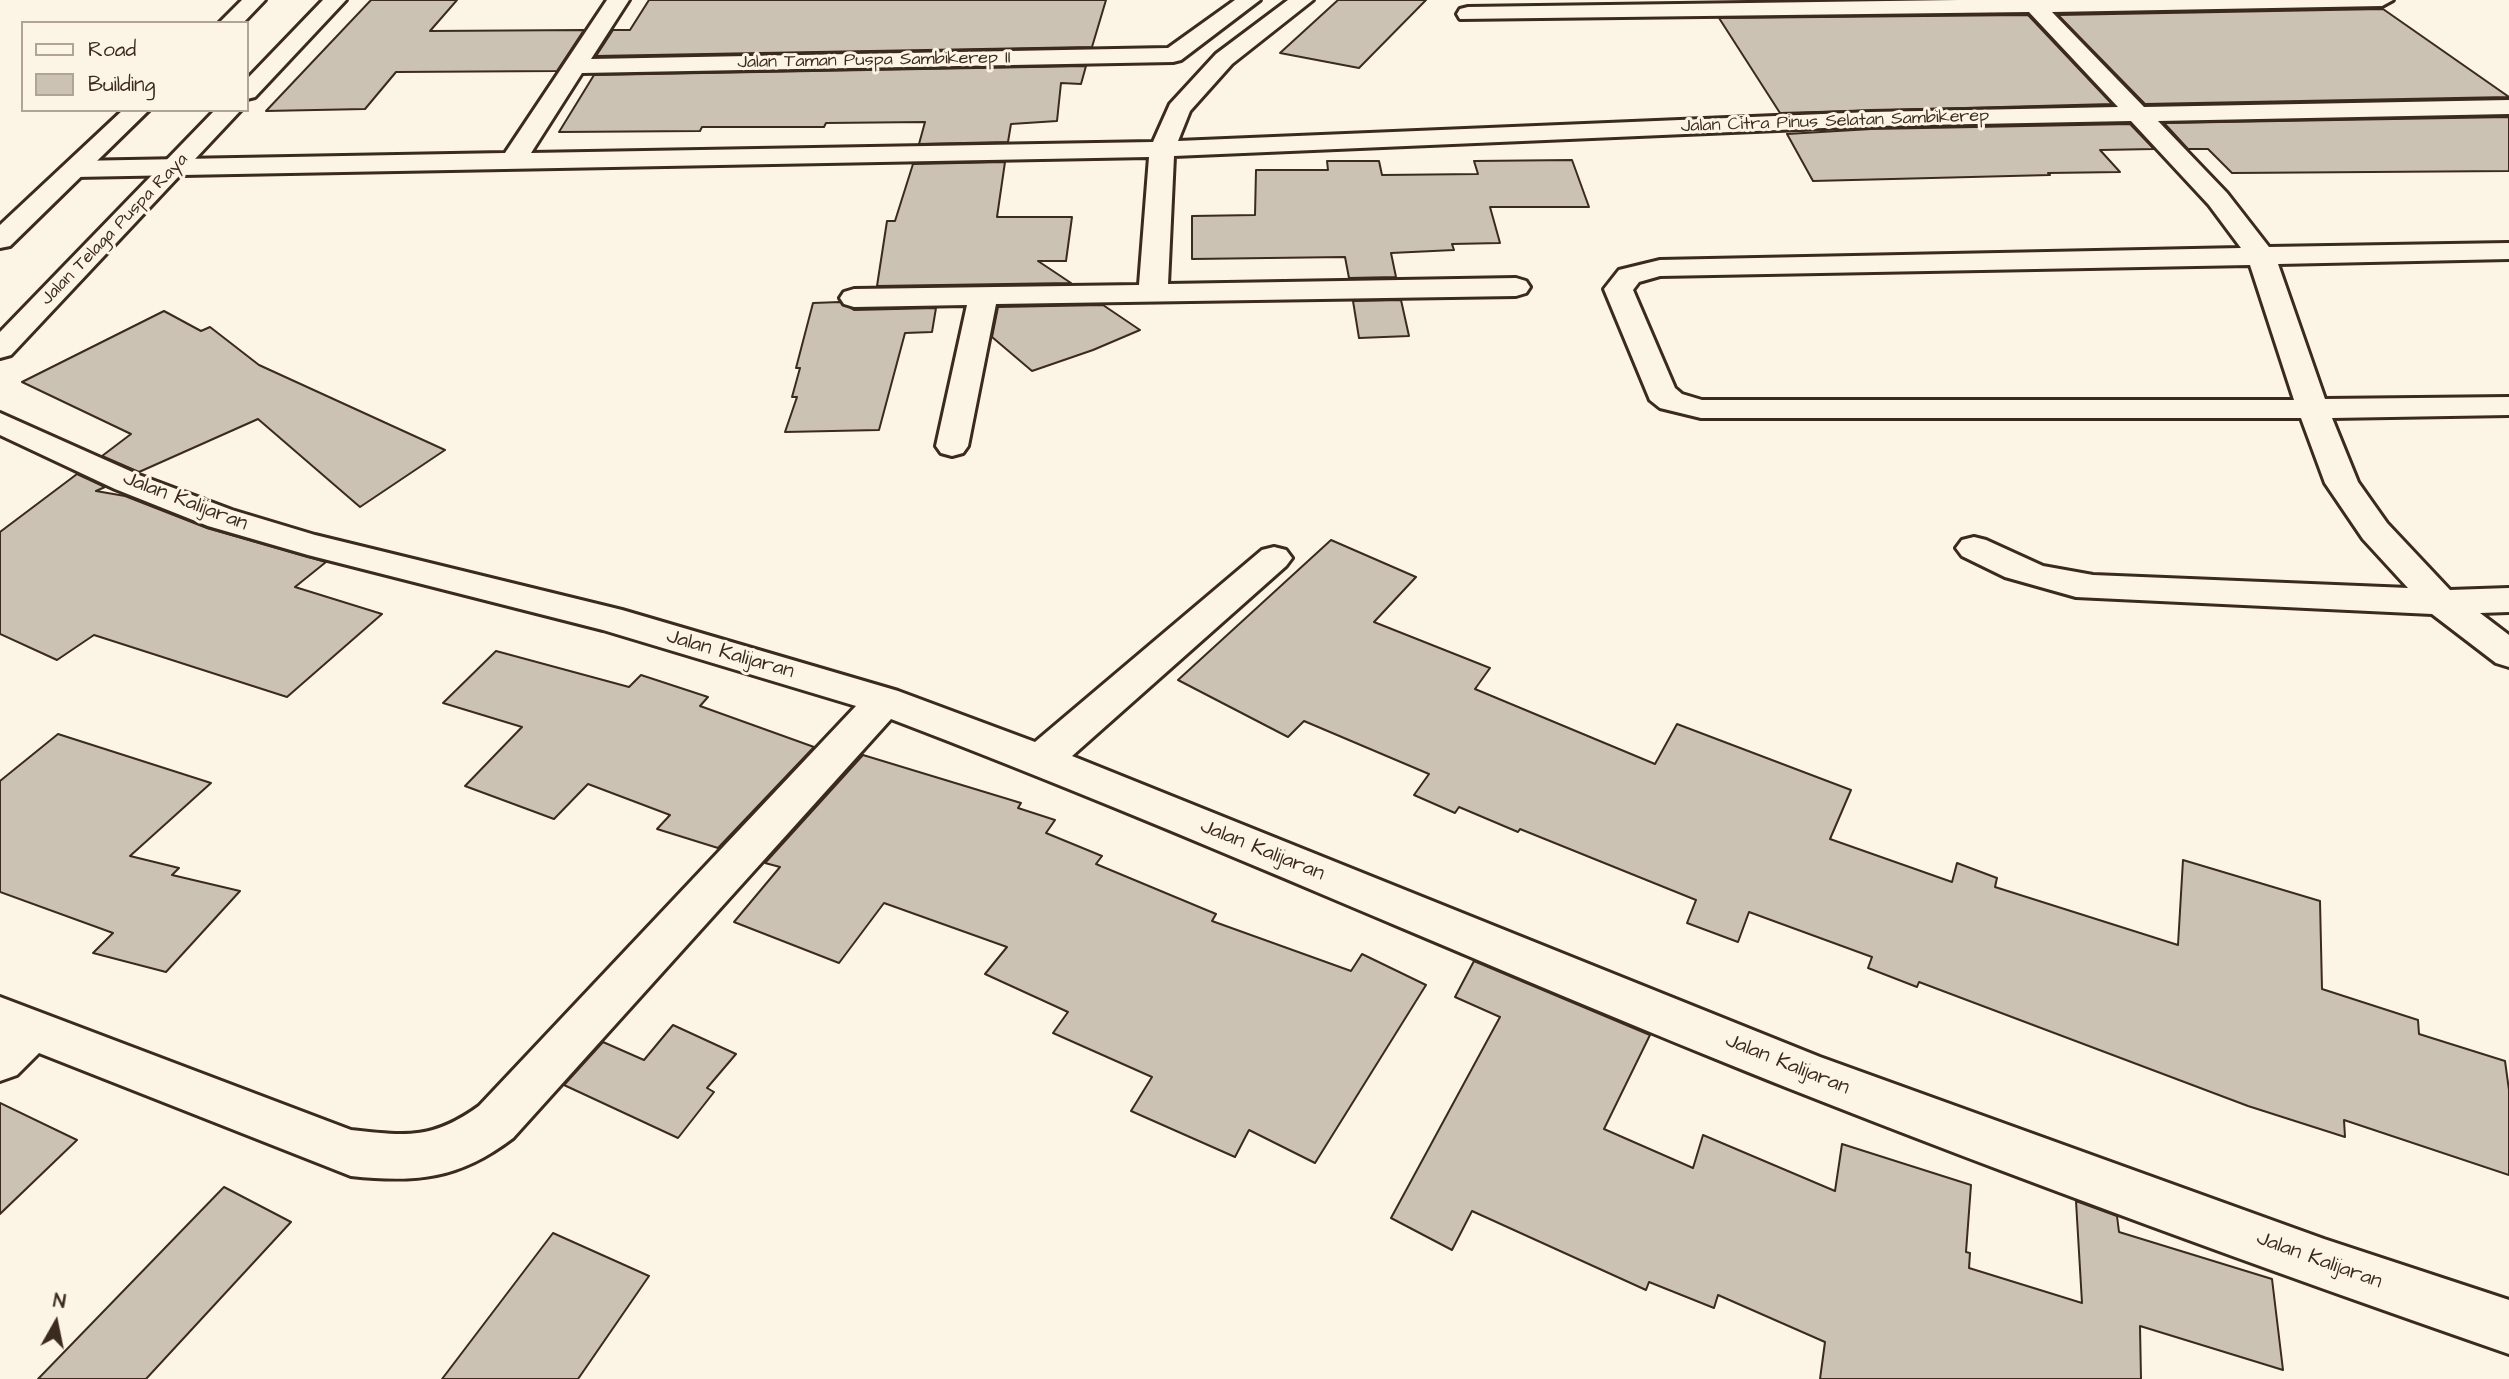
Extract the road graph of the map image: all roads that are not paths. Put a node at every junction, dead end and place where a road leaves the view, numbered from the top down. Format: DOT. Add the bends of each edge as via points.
graph roads {
  1 [pos="254,0"];
  2 [pos="335,0"];
  3 [pos="618,0"];
  4 [pos="1249,0"];
  5 [pos="1302,0"];
  6 [pos="2382,0"];
  7 [pos="2035,5"];
  8 [pos="1578,6"];
  9 [pos="1468,14"];
  10 [pos="232,21"];
  11 [pos="576,66"];
  12 [pos="248,91"];
  13 [pos="2509,107"];
  14 [pos="135,112"];
  15 [pos="227,112"];
  16 [pos="2138,114"];
  17 [pos="1162,149"];
  18 [pos="512,162"];
  19 [pos="173,168"];
  20 [pos="75,169"];
  21 [pos="0,240"];
  22 [pos="2509,251"];
  23 [pos="2261,256"];
  24 [pos="1516,287"];
  25 [pos="1153,294"];
  26 [pos="854,298"];
  27 [pos="983,298"];
  28 [pos="0,349"];
  29 [pos="2509,406"];
  30 [pos="2313,409"];
  31 [pos="0,423"];
  32 [pos="952,446"];
  33 [pos="1974,548"];
  34 [pos="1274,558"];
  35 [pos="2509,600"];
  36 [pos="2441,602"];
  37 [pos="2509,654"];
  38 [pos="884,701"];
  39 [pos="1041,760"];
  40 [pos="11,1036"];
  41 [pos="2509,1327"];
  1 -- 10 [label="street"];
  2 -- 12 [label="street"];
  3 -- 11 [label="street"];
  4 -- 11 [label="street, Jalan Taman Puspa Sambikerep II" via="1173,55"];
  5 -- 17 [label="street" via="1224,59 1199,84 1179,108"];
  6 -- 7 [label="street"];
  7 -- 8 [label="street"];
  7 -- 16 [label="street"];
  8 -- 9 [label="street"];
  11 -- 18 [label="street"];
  13 -- 16 [label="street, Jalan Citra Pinus Selatan Sambikerep"];
  14 -- 20 [label="street"];
  15 -- 19 [label="street, Jalan Telaga Puspa Raya"];
  16 -- 17 [label="street, Jalan Citra Pinus Selatan Sambikerep" via="1804,122"];
  16 -- 23 [label="street" via="2218,199"];
  17 -- 18 [label="street, Jalan Citra Pinus Selatan Sambikerep"];
  17 -- 25 [label="street"];
  18 -- 19 [label="street, Jalan Citra Pinus Selatan Sambikerep"];
  19 -- 20 [label="street, Jalan Citra Pinus Selatan Sambikerep"];
  19 -- 28 [label="street, Jalan Telaga Puspa Raya"];
  20 -- 21 [label="street"];
  22 -- 23 [label="street"];
  23 -- 30 [label="street"];
  23 -- 30 [label="street" via="1660,268 1629,276 1618,289 1654,381 1671,401 1685,406 1719,410"];
  24 -- 25 [label="street"];
  25 -- 27 [label="street"];
  26 -- 27 [label="street"];
  27 -- 32 [label="street"];
  29 -- 30 [label="street"];
  30 -- 36 [label="street" via="2342,484 2375,531"];
  31 -- 38 [label="street, Jalan Kalijaran" via="127,482 220,518 609,619"];
  33 -- 36 [label="street" via="2024,574 2071,585"];
  34 -- 39 [label="street"];
  35 -- 36 [label="street"];
  36 -- 37 [label="street"];
  38 -- 39 [label="street, Jalan Kalijaran"];
  38 -- 40 [label="street" via="496,1122 471,1142 445,1152 403,1159 351,1153"];
  39 -- 41 [label="street, Jalan Kalijaran" via="1805,1073"];
}
